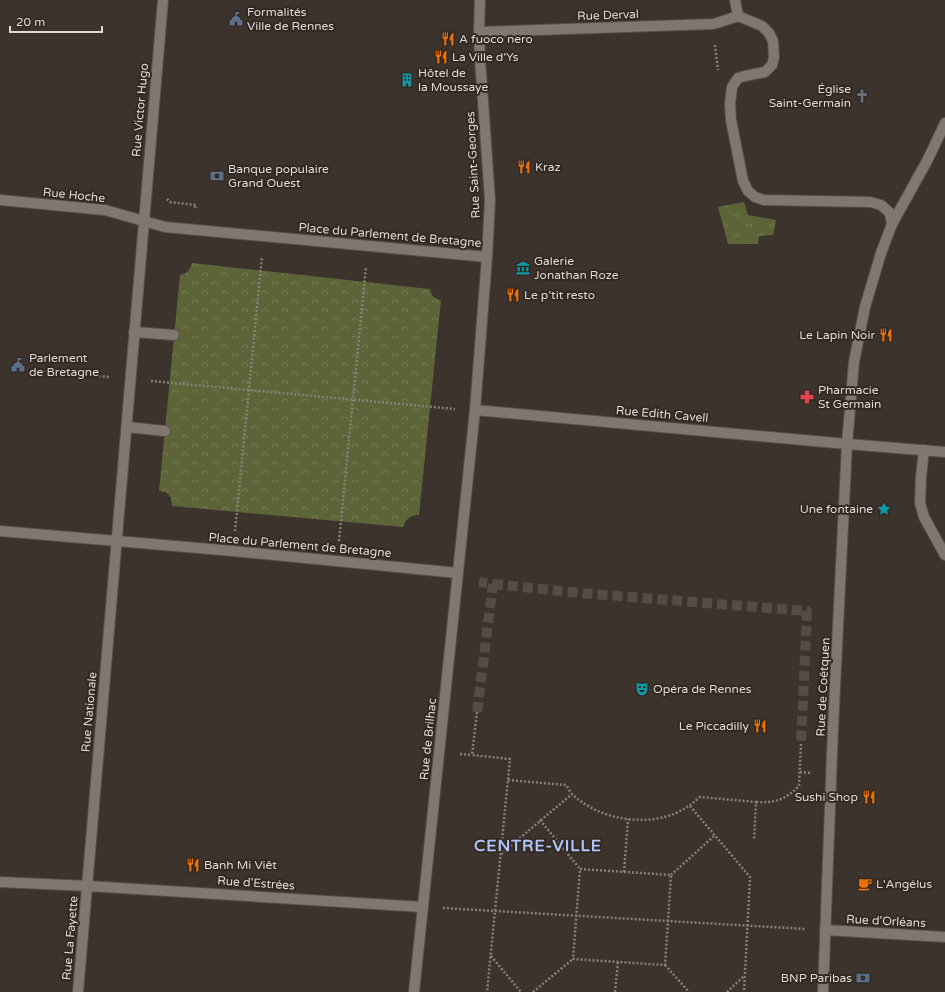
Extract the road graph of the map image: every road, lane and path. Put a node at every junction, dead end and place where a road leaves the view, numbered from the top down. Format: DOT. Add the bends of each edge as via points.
graph roads {
  1 [pos="163,0"];
  2 [pos="480,0"];
  3 [pos="735,0"];
  4 [pos="738,16"];
  5 [pos="479,32"];
  6 [pos="715,45"];
  7 [pos="716,56"];
  8 [pos="945,123"];
  9 [pos="163,195"];
  10 [pos="0,200"];
  11 [pos="144,221"];
  12 [pos="892,224"];
  13 [pos="194,230"];
  14 [pos="487,257"];
  15 [pos="261,271"];
  16 [pos="364,282"];
  17 [pos="134,332"];
  18 [pos="174,335"];
  19 [pos="35,371"];
  20 [pos="131,379"];
  21 [pos="249,390"];
  22 [pos="353,399"];
  23 [pos="475,410"];
  24 [pos="127,427"];
  25 [pos="165,430"];
  26 [pos="847,444"];
  27 [pos="924,450"];
  28 [pos="945,452"];
  29 [pos="237,511"];
  30 [pos="340,521"];
  31 [pos="0,531"];
  32 [pos="117,541"];
  33 [pos="945,555"];
  34 [pos="458,573"];
  35 [pos="477,712"];
  36 [pos="801,744"];
  37 [pos="508,780"];
  38 [pos="572,794"];
  39 [pos="756,802"];
  40 [pos="690,806"];
  41 [pos="628,819"];
  42 [pos="540,820"];
  43 [pos="715,835"];
  44 [pos="754,840"];
  45 [pos="501,854"];
  46 [pos="580,869"];
  47 [pos="624,872"];
  48 [pos="671,875"];
  49 [pos="0,882"];
  50 [pos="88,886"];
  51 [pos="423,907"];
  52 [pos="495,911"];
  53 [pos="577,915"];
  54 [pos="668,921"];
  55 [pos="747,925"];
  56 [pos="790,928"];
  57 [pos="826,930"];
  58 [pos="945,937"];
  59 [pos="491,955"];
  60 [pos="573,958"];
  61 [pos="618,962"];
  62 [pos="665,965"];
  63 [pos="745,976"];
  64 [pos="78,992"];
  65 [pos="414,992"];
  66 [pos="487,992"];
  67 [pos="521,992"];
  68 [pos="533,992"];
  69 [pos="615,992"];
  70 [pos="689,992"];
  71 [pos="726,992"];
  72 [pos="744,992"];
  73 [pos="823,992"];
  1 -- 11 [label="street, Rue Victor Hugo"];
  2 -- 5 [label="street, Rue Saint-Georges"];
  3 -- 4 [label="street"];
  4 -- 5 [label="street, Rue Derval" via="713,24"];
  4 -- 12 [label="street" via="762,26 769,33 773,41 774,57 766,72 738,78 732,87 731,120 743,181 748,191 754,197 764,200 870,202 881,205 890,213"];
  5 -- 14 [label="street, Rue Saint-Georges" via="490,200"];
  6 -- 7 [label="path"];
  8 -- 12 [label="street, Rue de Coëtquen"];
  9 -- 13 [label="path" via="170,202 196,205"];
  10 -- 11 [label="street, Rue Hoche" via="105,210"];
  11 -- 13 [label="street, Place du Parlement de Bretagne" via="165,227"];
  11 -- 17 [label="street"];
  12 -- 26 [label="street, Rue de Coëtquen" via="865,307 855,355"];
  13 -- 14 [label="street, Place du Parlement de Bretagne"];
  14 -- 23 [label="street, Place du Parlement de Bretagne"];
  15 -- 21 [label="path"];
  16 -- 22 [label="path"];
  17 -- 18 [label="street"];
  17 -- 20 [label="street"];
  19 -- 20 [label="path"];
  20 -- 21 [label="path"];
  20 -- 24 [label="street"];
  21 -- 22 [label="path"];
  21 -- 29 [label="path"];
  22 -- 23 [label="path"];
  22 -- 30 [label="path"];
  23 -- 26 [label="street, Rue Edith Cavell"];
  23 -- 34 [label="street, Place du Parlement de Bretagne"];
  24 -- 25 [label="street"];
  24 -- 32 [label="street"];
  26 -- 27 [label="street, Rue Edith Cavell"];
  26 -- 57 [label="street, Rue de Coëtquen"];
  27 -- 28 [label="street, Rue Edith Cavell"];
  27 -- 33 [label="street" via="920,503 924,517"];
  31 -- 32 [label="street, Place du Parlement de Bretagne"];
  32 -- 34 [label="street, Place du Parlement de Bretagne"];
  32 -- 50 [label="street, Rue Nationale"];
  34 -- 51 [label="street, Rue de Brilhac"];
  35 -- 37 [label="path" via="472,755 510,759"];
  36 -- 39 [label="path" via="799,786 781,800"];
  37 -- 38 [label="path" via="566,785"];
  37 -- 45 [label="path"];
  38 -- 41 [label="path" via="588,806 606,814"];
  38 -- 42 [label="path"];
  39 -- 40 [label="path" via="700,797"];
  39 -- 44 [label="path"];
  40 -- 41 [label="path" via="671,815 652,819"];
  40 -- 43 [label="path"];
  41 -- 47 [label="path"];
  42 -- 45 [label="path"];
  42 -- 46 [label="path"];
  43 -- 48 [label="path"];
  43 -- 55 [label="path" via="750,877"];
  45 -- 52 [label="path"];
  46 -- 47 [label="path"];
  46 -- 53 [label="path"];
  47 -- 48 [label="path"];
  48 -- 54 [label="path"];
  49 -- 50 [label="street, Rue d'Estrées"];
  50 -- 51 [label="street, Rue d'Estrées"];
  50 -- 64 [label="street, Rue La Fayette"];
  51 -- 52 [label="path"];
  51 -- 65 [label="street, Rue de Brilhac"];
  52 -- 53 [label="path"];
  52 -- 59 [label="path"];
  53 -- 54 [label="path"];
  53 -- 60 [label="path"];
  54 -- 55 [label="path"];
  54 -- 62 [label="path"];
  55 -- 56 [label="path"];
  55 -- 63 [label="path"];
  57 -- 58 [label="street, Rue d'Orléans"];
  57 -- 73 [label="street, Rue de Coëtquen"];
  59 -- 66 [label="path"];
  59 -- 67 [label="path"];
  60 -- 61 [label="path"];
  60 -- 68 [label="path"];
  61 -- 62 [label="path"];
  61 -- 69 [label="path"];
  62 -- 70 [label="path"];
  63 -- 71 [label="path"];
  63 -- 72 [label="path"];
}
